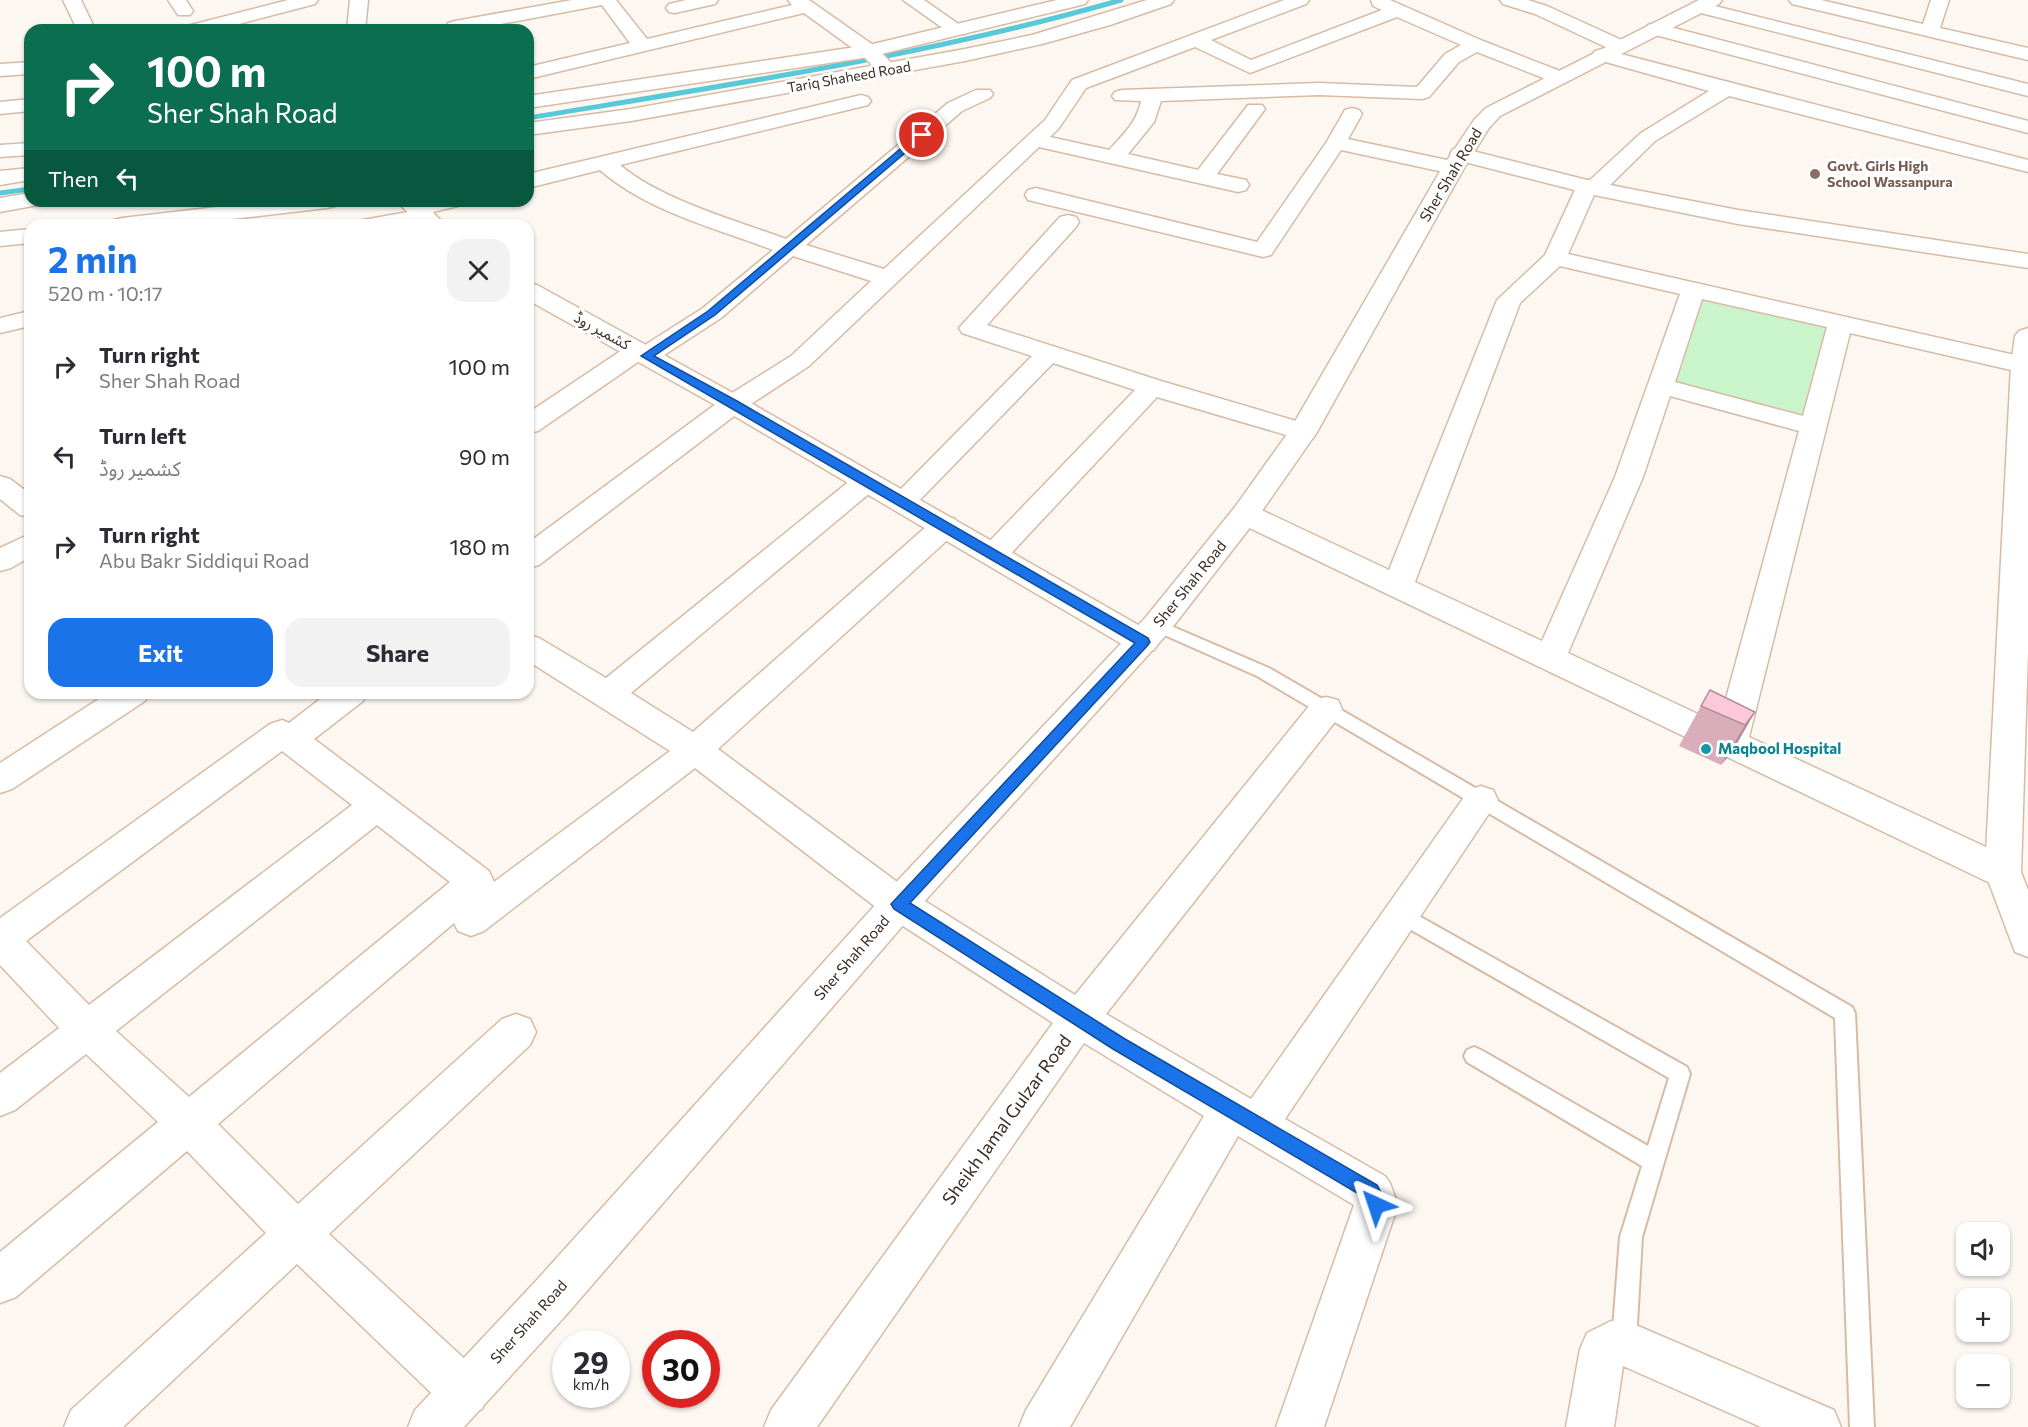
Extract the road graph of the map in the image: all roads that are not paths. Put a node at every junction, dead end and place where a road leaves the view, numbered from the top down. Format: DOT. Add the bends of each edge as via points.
graph roads {
  1 [pos="72,0"];
  2 [pos="309,0"];
  3 [pos="359,0"];
  4 [pos="601,0"];
  5 [pos="607,0"];
  6 [pos="709,0"];
  7 [pos="912,0"];
  8 [pos="1079,0"];
  9 [pos="1165,0"];
  10 [pos="1300,0"];
  11 [pos="1375,0"];
  12 [pos="1509,0"];
  13 [pos="1566,0"];
  14 [pos="1798,0"];
  15 [pos="1940,0"];
  16 [pos="1054,3"];
  17 [pos="1706,3"];
  18 [pos="802,4"];
  19 [pos="277,7"];
  20 [pos="675,8"];
  21 [pos="1398,10"];
  22 [pos="1541,10"];
  23 [pos="84,24"];
  24 [pos="216,24"];
  25 [pos="273,24"];
  26 [pos="357,24"];
  27 [pos="471,24"];
  28 [pos="1655,28"];
  29 [pos="958,30"];
  30 [pos="1930,31"];
  31 [pos="1194,39"];
  32 [pos="1476,45"];
  33 [pos="642,46"];
  34 [pos="1611,51"];
  35 [pos="2028,54"];
  36 [pos="1908,60"];
  37 [pos="880,61"];
  38 [pos="24,68"];
  39 [pos="0,70"];
  40 [pos="535,71"];
  41 [pos="1558,77"];
  42 [pos="1726,89"];
  43 [pos="1885,90"];
  44 [pos="2028,90"];
  45 [pos="984,94"];
  46 [pos="1152,95"];
  47 [pos="1122,96"];
  48 [pos="534,101"];
  49 [pos="861,101"];
  50 [pos="24,106"];
  51 [pos="0,108"];
  52 [pos="1255,109"];
  53 [pos="1352,114"];
  54 [pos="2028,127"];
  55 [pos="534,128"];
  56 [pos="1035,140"];
  57 [pos="1336,142"];
  58 [pos="24,149"];
  59 [pos="0,151"];
  60 [pos="1114,157"];
  61 [pos="1457,161"];
  62 [pos="603,162"];
  63 [pos="2028,166"];
  64 [pos="24,175"];
  65 [pos="1203,177"];
  66 [pos="0,178"];
  67 [pos="534,179"];
  68 [pos="1238,185"];
  69 [pos="1590,187"];
  70 [pos="1036,195"];
  71 [pos="24,201"];
  72 [pos="0,205"];
  73 [pos="220,207"];
  74 [pos="436,207"];
  75 [pos="421,213"];
  76 [pos="155,219"];
  77 [pos="396,219"];
  78 [pos="1068,222"];
  79 [pos="24,237"];
  80 [pos="0,239"];
  81 [pos="790,248"];
  82 [pos="1556,258"];
  83 [pos="2028,261"];
  84 [pos="887,278"];
  85 [pos="1693,291"];
  86 [pos="534,293"];
  87 [pos="24,320"];
  88 [pos="1840,324"];
  89 [pos="0,326"];
  90 [pos="2026,351"];
  91 [pos="1049,353"];
  92 [pos="642,354"];
  93 [pos="1661,386"];
  94 [pos="1152,387"];
  95 [pos="733,404"];
  96 [pos="534,421"];
  97 [pos="1813,427"];
  98 [pos="1303,432"];
  99 [pos="867,481"];
  100 [pos="0,485"];
  101 [pos="902,502"];
  102 [pos="24,503"];
  103 [pos="1245,514"];
  104 [pos="945,526"];
  105 [pos="24,547"];
  106 [pos="534,553"];
  107 [pos="993,555"];
  108 [pos="0,561"];
  109 [pos="1398,586"];
  110 [pos="2021,616"];
  111 [pos="1150,633"];
  112 [pos="534,650"];
  113 [pos="1551,657"];
  114 [pos="608,694"];
  115 [pos="124,699"];
  116 [pos="343,699"];
  117 [pos="1326,709"];
  118 [pos="290,740"];
  119 [pos="1731,743"];
  120 [pos="695,750"];
  121 [pos="0,780"];
  122 [pos="1481,800"];
  123 [pos="376,806"];
  124 [pos="2003,872"];
  125 [pos="899,904"];
  126 [pos="1401,914"];
  127 [pos="471,920"];
  128 [pos="2027,933"];
  129 [pos="0,939"];
  130 [pos="1079,1019"];
  131 [pos="88,1031"];
  132 [pos="516,1032"];
  133 [pos="1474,1056"];
  134 [pos="0,1097"];
  135 [pos="1243,1119"];
  136 [pos="189,1124"];
  137 [pos="1653,1161"];
  138 [pos="297,1234"];
  139 [pos="0,1281"];
  140 [pos="1624,1343"];
  141 [pos="465,1392"];
  142 [pos="88,1427"];
  143 [pos="432,1427"];
  144 [pos="788,1427"];
  145 [pos="1043,1427"];
  146 [pos="1300,1427"];
  147 [pos="1590,1427"];
  148 [pos="1816,1427"];
  149 [pos="1862,1427"];
  1 -- 23 [label="street"];
  2 -- 19 [label="street"];
  3 -- 26 [label="street"];
  4 -- 27 [label="street"];
  5 -- 33 [label="street"];
  6 -- 20 [label="street"];
  7 -- 29 [label="street"];
  8 -- 16 [label="street, Tariq Shaheed Road"];
  9 -- 37 [label="street, Tariq Shaheed Road" via="1035,40"];
  10 -- 31 [label="street"];
  11 -- 21 [label="street"];
  12 -- 22 [label="street"];
  13 -- 22 [label="street"];
  14 -- 30 [label="street"];
  15 -- 30 [label="street"];
  16 -- 29 [label="street, Tariq Shaheed Road"];
  17 -- 28 [label="street, Sher Shah Road"];
  17 -- 36 [label="street"];
  18 -- 33 [label="street"];
  18 -- 37 [label="street"];
  19 -- 24 [label="street"];
  19 -- 25 [label="street"];
  21 -- 31 [label="street" via="1250,67"];
  21 -- 32 [label="street"];
  22 -- 34 [label="street"];
  28 -- 34 [label="street, Sher Shah Road"];
  28 -- 43 [label="street"];
  29 -- 37 [label="street, Tariq Shaheed Road"];
  30 -- 35 [label="street"];
  31 -- 56 [label="street" via="1079,84 1052,124"];
  32 -- 41 [label="street"];
  32 -- 46 [label="street" via="1452,58 1422,93 1319,89"];
  33 -- 40 [label="street"];
  34 -- 41 [label="street, Sher Shah Road"];
  34 -- 42 [label="street"];
  36 -- 43 [label="street"];
  36 -- 44 [label="street"];
  37 -- 48 [label="street, Tariq Shaheed Road"];
  37 -- 55 [label="street, Tariq Shaheed Road" via="631,115"];
  38 -- 39 [label="street"];
  41 -- 61 [label="street, Sher Shah Road" via="1493,112"];
  42 -- 63 [label="street"];
  42 -- 69 [label="street" via="1647,137"];
  43 -- 54 [label="street"];
  45 -- 81 [label="street" via="955,107"];
  46 -- 47 [label="street"];
  46 -- 60 [label="street" via="1150,114"];
  49 -- 62 [label="street"];
  50 -- 51 [label="street"];
  52 -- 65 [label="street"];
  53 -- 57 [label="street"];
  56 -- 60 [label="street"];
  56 -- 84 [label="street"];
  57 -- 61 [label="street"];
  57 -- 70 [label="street" via="1263,250"];
  58 -- 59 [label="street"];
  60 -- 65 [label="street"];
  61 -- 69 [label="street"];
  61 -- 98 [label="street, Sher Shah Road"];
  62 -- 67 [label="street"];
  62 -- 81 [label="street" via="625,181 683,209"];
  64 -- 66 [label="street"];
  65 -- 68 [label="street"];
  69 -- 82 [label="street"];
  69 -- 83 [label="street" via="1738,217"];
  71 -- 72 [label="street"];
  73 -- 76 [label="street"];
  74 -- 75 [label="street"];
  75 -- 77 [label="street"];
  78 -- 91 [label="street" via="971,328"];
  79 -- 80 [label="street"];
  81 -- 84 [label="street"];
  81 -- 92 [label="street" via="712,313"];
  82 -- 85 [label="street"];
  82 -- 109 [label="street" via="1509,300"];
  84 -- 95 [label="street" via="800,361"];
  85 -- 88 [label="street"];
  85 -- 93 [label="street"];
  86 -- 92 [label="street, کشمیر روڈ"];
  87 -- 89 [label="street"];
  88 -- 90 [label="street"];
  88 -- 97 [label="street"];
  90 -- 110 [label="street"];
  91 -- 94 [label="street"];
  91 -- 101 [label="street"];
  92 -- 95 [label="street, کشمیر روڈ"];
  92 -- 96 [label="street"];
  93 -- 97 [label="street"];
  93 -- 113 [label="street" via="1629,477"];
  94 -- 98 [label="street"];
  94 -- 107 [label="street"];
  95 -- 99 [label="street, کشمیر روڈ"];
  95 -- 106 [label="street"];
  97 -- 119 [label="street"];
  98 -- 103 [label="street, Sher Shah Road"];
  99 -- 101 [label="street, کشمیر روڈ"];
  99 -- 114 [label="street"];
  100 -- 102 [label="street"];
  101 -- 104 [label="street, کشمیر روڈ"];
  103 -- 109 [label="street"];
  103 -- 111 [label="street, Sher Shah Road"];
  104 -- 107 [label="street, کشمیر روڈ"];
  104 -- 120 [label="street"];
  105 -- 108 [label="street"];
  107 -- 111 [label="street, کشمیر روڈ"];
  109 -- 113 [label="street"];
  110 -- 124 [label="street"];
  111 -- 117 [label="lane" via="1263,672"];
  111 -- 125 [label="street, Sher Shah Road"];
  112 -- 114 [label="street"];
  113 -- 119 [label="street"];
  114 -- 120 [label="street"];
  115 -- 121 [label="street"];
  116 -- 118 [label="street"];
  117 -- 122 [label="lane"];
  117 -- 130 [label="street, Sheikh Jamal Gulzar Road"];
  118 -- 123 [label="street"];
  118 -- 129 [label="street" via="282,734"];
  119 -- 124 [label="street"];
  120 -- 125 [label="street"];
  120 -- 127 [label="street"];
  122 -- 126 [label="street"];
  122 -- 149 [label="lane" via="1845,1013"];
  123 -- 131 [label="street"];
  123 -- 136 [label="street" via="476,882"];
  124 -- 128 [label="street"];
  125 -- 130 [label="street"];
  125 -- 141 [label="street, Sher Shah Road"];
  126 -- 135 [label="street"];
  126 -- 137 [label="lane" via="1680,1074"];
  129 -- 131 [label="street"];
  130 -- 135 [label="street"];
  130 -- 144 [label="street, Sheikh Jamal Gulzar Road"];
  131 -- 134 [label="street"];
  131 -- 136 [label="street"];
  132 -- 138 [label="street"];
  133 -- 137 [label="lane"];
  135 -- 145 [label="street"];
  135 -- 146 [label="street" via="1370,1191 1375,1198 1376,1205"];
  136 -- 138 [label="street"];
  136 -- 139 [label="street"];
  137 -- 140 [label="lane" via="1630,1237"];
  138 -- 141 [label="street"];
  138 -- 142 [label="street"];
  140 -- 147 [label="street" via="1603,1348"];
  140 -- 148 [label="street"];
  141 -- 143 [label="street, Sher Shah Road"];
}
